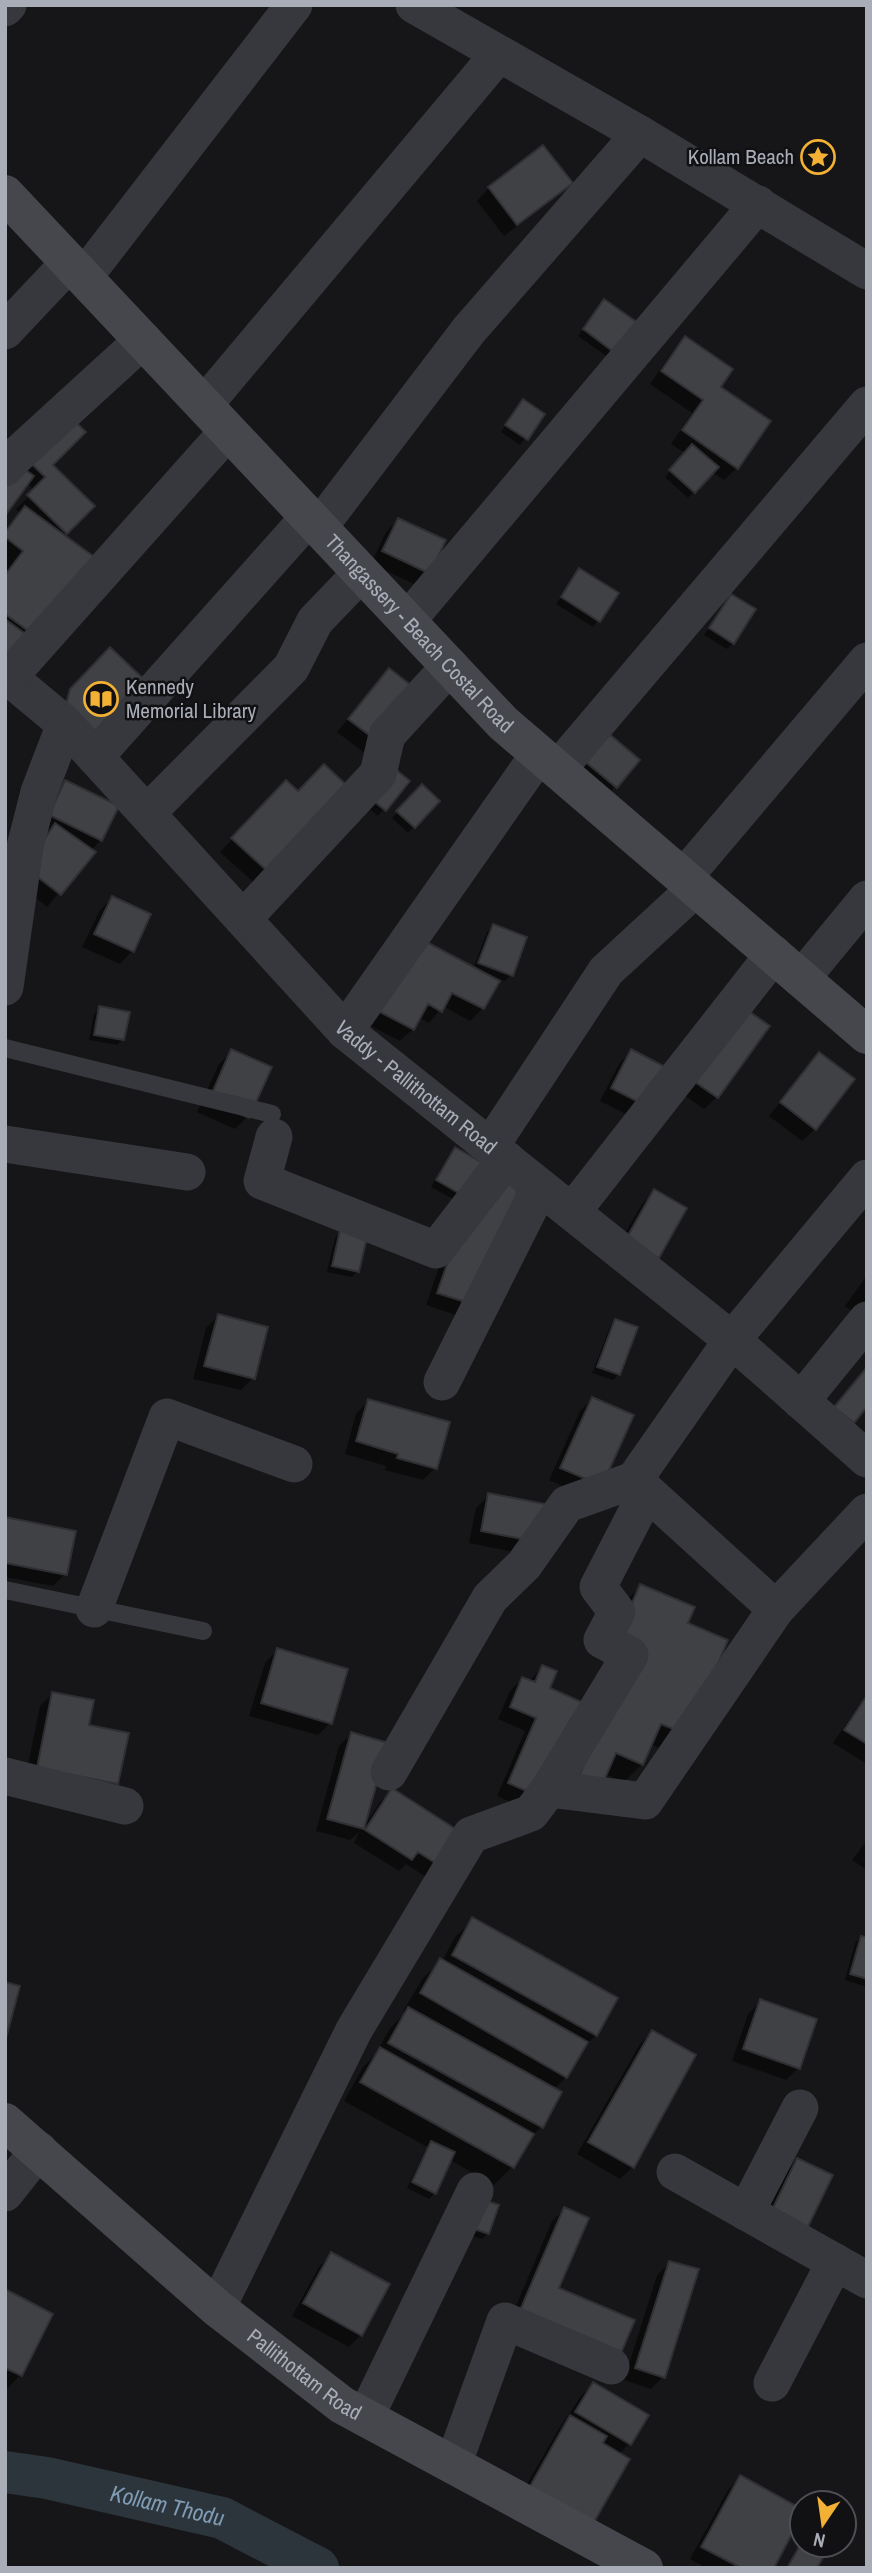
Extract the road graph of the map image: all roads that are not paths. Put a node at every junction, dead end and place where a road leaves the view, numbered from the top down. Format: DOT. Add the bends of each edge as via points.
graph roads {
  1 [pos="294,5"];
  2 [pos="414,5"];
  3 [pos="498,55"];
  4 [pos="640,134"];
  5 [pos="5,194"];
  6 [pos="758,204"];
  7 [pos="77,270"];
  8 [pos="867,271"];
  9 [pos="5,331"];
  10 [pos="143,340"];
  11 [pos="867,405"];
  12 [pos="216,418"];
  13 [pos="5,468"];
  14 [pos="314,522"];
  15 [pos="361,573"];
  16 [pos="407,621"];
  17 [pos="867,661"];
  18 [pos="450,666"];
  19 [pos="7,675"];
  20 [pos="65,724"];
  21 [pos="95,757"];
  22 [pos="549,761"];
  23 [pos="147,813"];
  24 [pos="690,882"];
  25 [pos="867,898"];
  26 [pos="243,919"];
  27 [pos="787,966"];
  28 [pos="5,987"];
  29 [pos="345,1031"];
  30 [pos="867,1035"];
  31 [pos="5,1048"];
  32 [pos="273,1126"];
  33 [pos="5,1144"];
  34 [pos="498,1153"];
  35 [pos="187,1172"];
  36 [pos="867,1178"];
  37 [pos="540,1187"];
  38 [pos="572,1212"];
  39 [pos="867,1320"];
  40 [pos="732,1340"];
  41 [pos="442,1382"];
  42 [pos="801,1401"];
  43 [pos="867,1459"];
  44 [pos="294,1464"];
  45 [pos="640,1486"];
  46 [pos="867,1512"];
  47 [pos="5,1590"];
  48 [pos="94,1609"];
  49 [pos="776,1609"];
  50 [pos="203,1631"];
  51 [pos="389,1772"];
  52 [pos="5,1776"];
  53 [pos="549,1789"];
  54 [pos="125,1806"];
  55 [pos="800,2108"];
  56 [pos="5,2122"];
  57 [pos="38,2150"];
  58 [pos="675,2172"];
  59 [pos="475,2191"];
  60 [pos="5,2193"];
  61 [pos="746,2212"];
  62 [pos="835,2262"];
  63 [pos="867,2280"];
  64 [pos="217,2308"];
  65 [pos="611,2366"];
  66 [pos="772,2383"];
  67 [pos="365,2418"];
  68 [pos="453,2465"];
  69 [pos="644,2568"];
  1 -- 7 [label="street"];
  2 -- 3 [label="street"];
  3 -- 4 [label="street"];
  3 -- 12 [label="street"];
  4 -- 6 [label="street"];
  4 -- 14 [label="street" via="469,330"];
  5 -- 7 [label="street, Thangassery - Beach Costal Road"];
  6 -- 8 [label="street"];
  6 -- 16 [label="street"];
  7 -- 9 [label="street"];
  7 -- 10 [label="street, Thangassery - Beach Costal Road"];
  10 -- 12 [label="street, Thangassery - Beach Costal Road"];
  10 -- 13 [label="street"];
  11 -- 22 [label="street"];
  12 -- 14 [label="street, Thangassery - Beach Costal Road"];
  12 -- 19 [label="street"];
  14 -- 15 [label="street, Thangassery - Beach Costal Road"];
  14 -- 21 [label="street"];
  15 -- 16 [label="street, Thangassery - Beach Costal Road"];
  15 -- 23 [label="street" via="315,621 291,668"];
  16 -- 18 [label="street, Thangassery - Beach Costal Road"];
  17 -- 24 [label="street"];
  18 -- 22 [label="street, Thangassery - Beach Costal Road" via="503,723"];
  18 -- 26 [label="street" via="387,735 378,774"];
  19 -- 20 [label="street, Vaddy - Pallithottam Road"];
  20 -- 21 [label="street, Vaddy - Pallithottam Road"];
  20 -- 28 [label="street" via="24,847"];
  21 -- 23 [label="street, Vaddy - Pallithottam Road"];
  22 -- 24 [label="street, Thangassery - Beach Costal Road"];
  22 -- 29 [label="street"];
  23 -- 26 [label="street, Vaddy - Pallithottam Road"];
  24 -- 27 [label="street, Thangassery - Beach Costal Road"];
  24 -- 34 [label="street" via="606,971"];
  25 -- 27 [label="street"];
  26 -- 29 [label="street, Vaddy - Pallithottam Road"];
  27 -- 30 [label="street, Thangassery - Beach Costal Road"];
  27 -- 38 [label="street"];
  29 -- 34 [label="street, Vaddy - Pallithottam Road"];
  31 -- 32 [label="lane"];
  32 -- 34 [label="street" via="262,1181 436,1250"];
  33 -- 35 [label="street"];
  34 -- 37 [label="street, Vaddy - Pallithottam Road"];
  36 -- 40 [label="street"];
  37 -- 38 [label="street, Vaddy - Pallithottam Road"];
  37 -- 41 [label="street"];
  38 -- 40 [label="street, Vaddy - Pallithottam Road"];
  39 -- 42 [label="street"];
  40 -- 42 [label="street, Vaddy - Pallithottam Road"];
  40 -- 45 [label="street"];
  42 -- 43 [label="street, Vaddy - Pallithottam Road"];
  44 -- 48 [label="street" via="167,1417"];
  45 -- 49 [label="street"];
  45 -- 51 [label="street" via="567,1504 524,1565 490,1598"];
  45 -- 53 [label="street" via="598,1587 617,1612 602,1640 630,1655"];
  46 -- 49 [label="street"];
  47 -- 48 [label="lane"];
  48 -- 50 [label="lane"];
  49 -- 53 [label="street" via="645,1801"];
  52 -- 54 [label="street"];
  53 -- 64 [label="street" via="531,1813 471,1835 354,2030"];
  55 -- 61 [label="street"];
  56 -- 57 [label="street, Pallithottam Road"];
  57 -- 60 [label="street"];
  57 -- 64 [label="street, Pallithottam Road"];
  58 -- 61 [label="street"];
  59 -- 67 [label="street"];
  61 -- 62 [label="street"];
  62 -- 63 [label="street"];
  62 -- 66 [label="street"];
  64 -- 67 [label="street, Pallithottam Road"];
  65 -- 68 [label="street" via="505,2320"];
  67 -- 68 [label="street, Pallithottam Road"];
  68 -- 69 [label="street, Pallithottam Road"];
}
